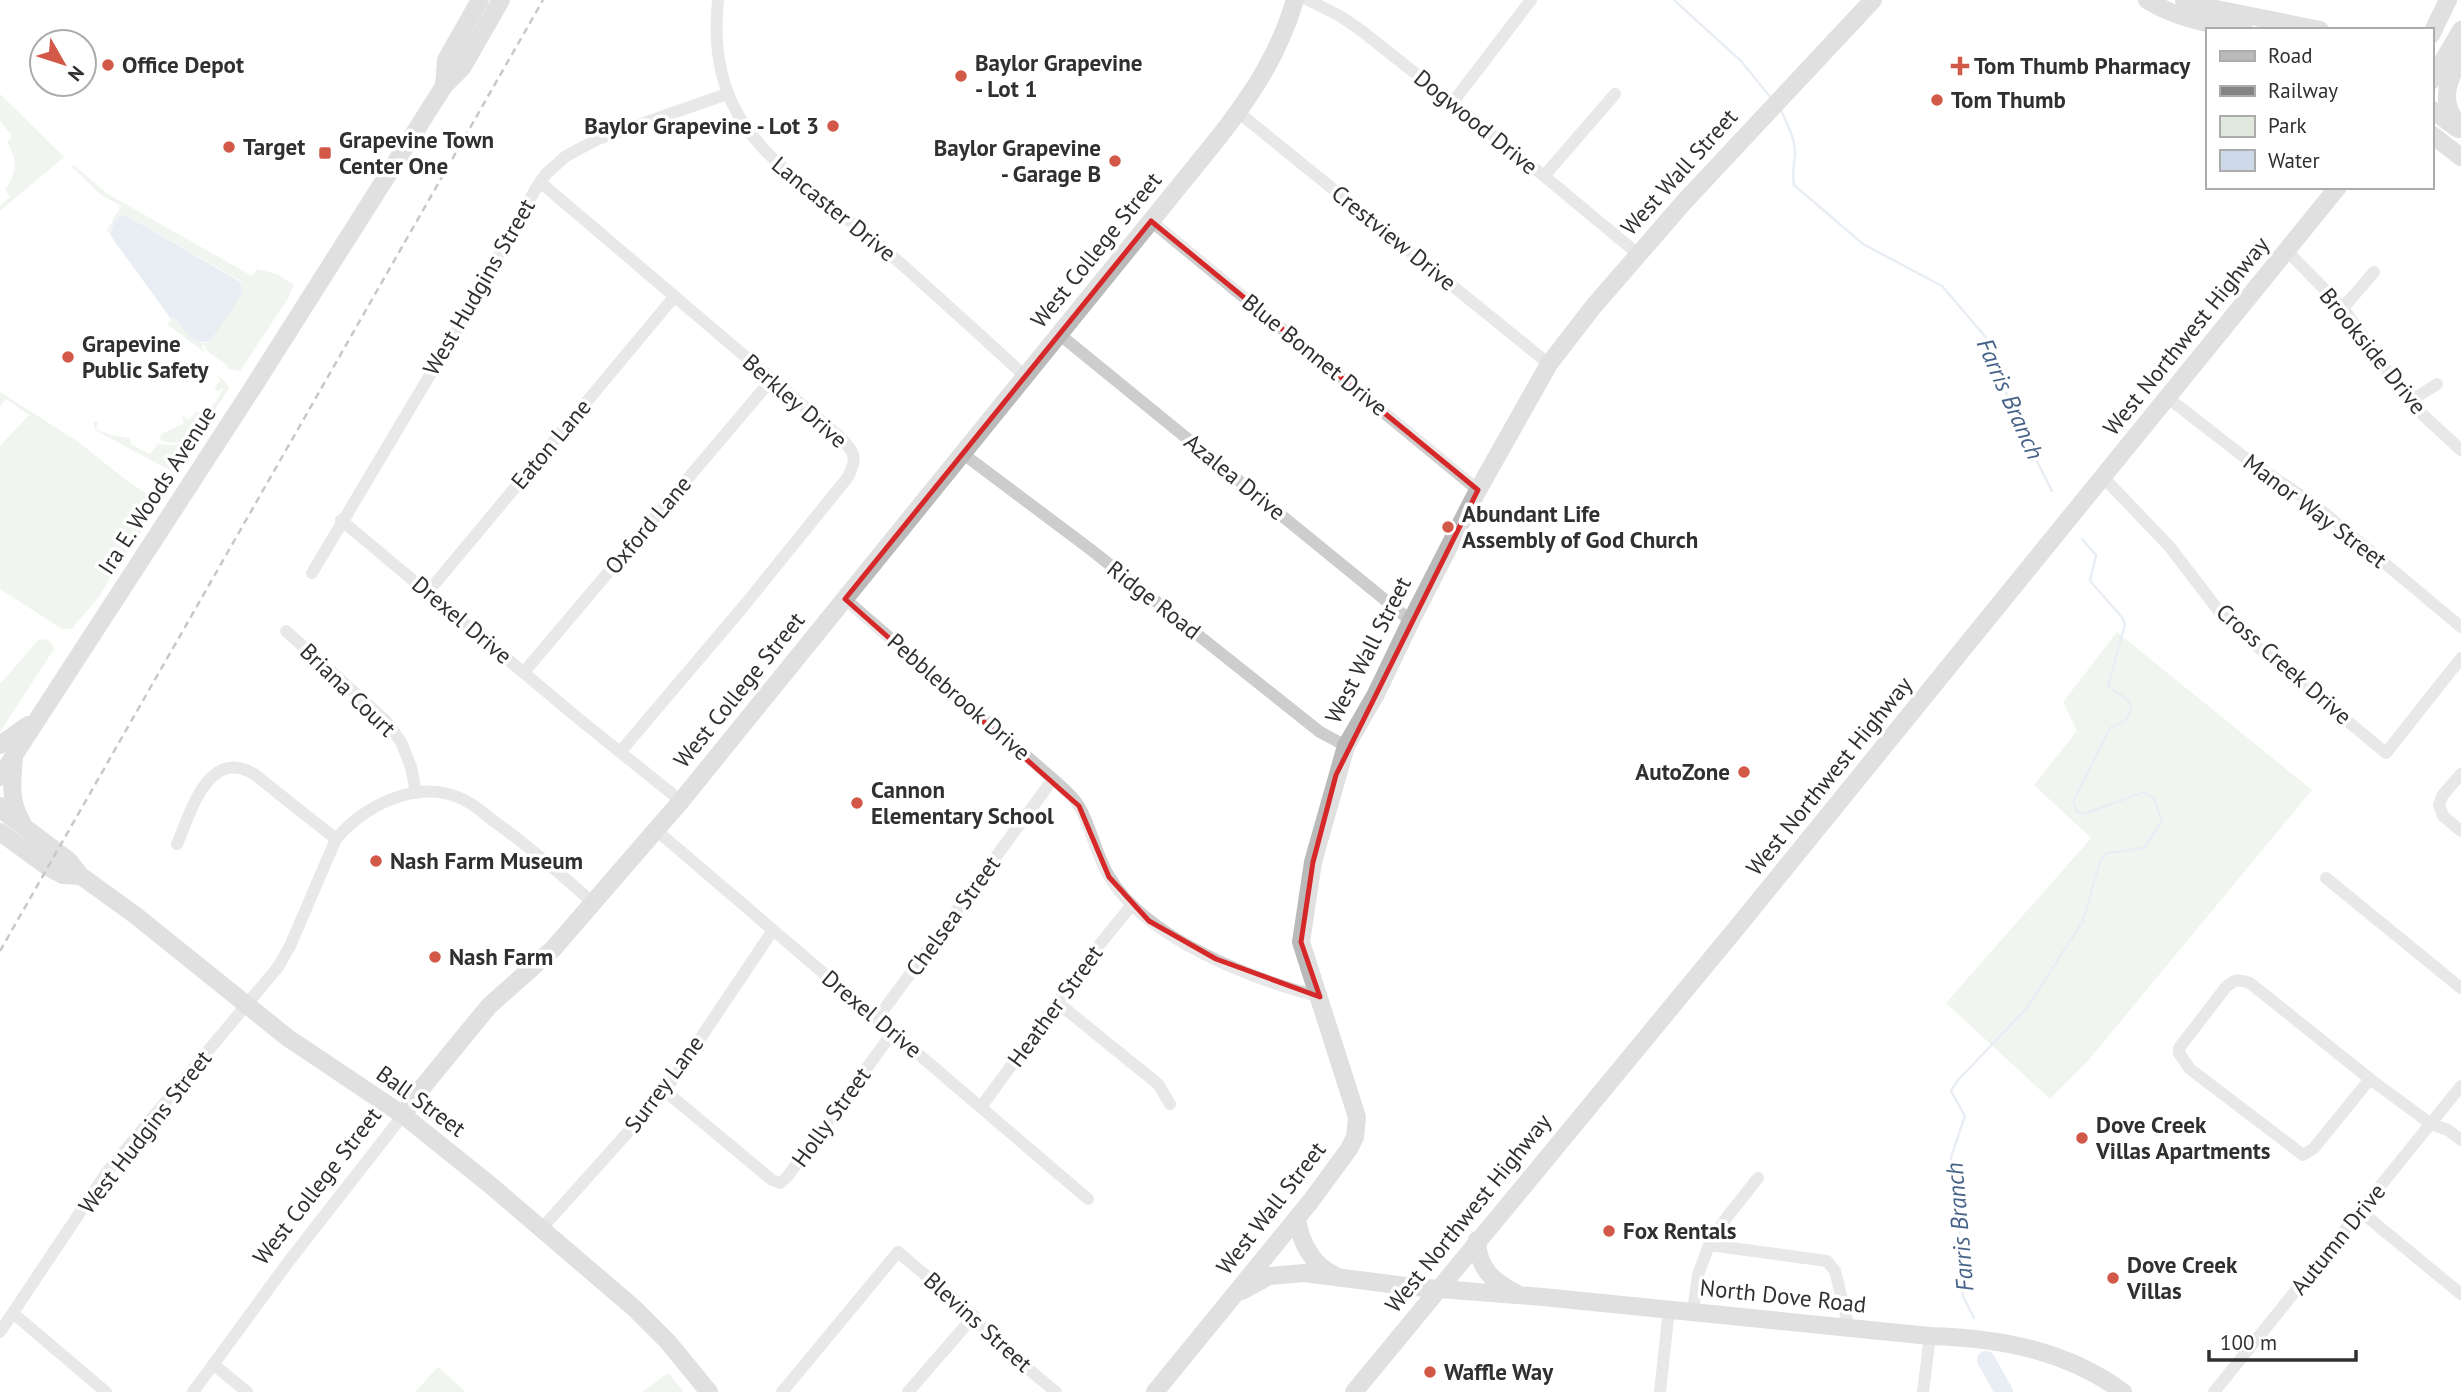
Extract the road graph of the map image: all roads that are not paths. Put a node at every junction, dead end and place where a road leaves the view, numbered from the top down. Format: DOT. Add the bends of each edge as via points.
graph roads {
  1 [pos="480,0"];
  2 [pos="501,0"];
  3 [pos="718,0"];
  4 [pos="1294,0"];
  5 [pos="1308,0"];
  6 [pos="1531,0"];
  7 [pos="1873,0"];
  8 [pos="2147,0"];
  9 [pos="2448,0"];
  10 [pos="2190,7"];
  11 [pos="2281,25"];
  12 [pos="2228,28"];
  13 [pos="2304,28"];
  14 [pos="2461,30"];
  15 [pos="2433,31"];
  16 [pos="2461,54"];
  17 [pos="2433,78"];
  18 [pos="444,86"];
  19 [pos="727,94"];
  20 [pos="1615,94"];
  21 [pos="1453,102"];
  22 [pos="2433,110"];
  23 [pos="1238,112"];
  24 [pos="2461,130"];
  25 [pos="2433,136"];
  26 [pos="2457,154"];
  27 [pos="1544,176"];
  28 [pos="540,182"];
  29 [pos="2336,189"];
  30 [pos="1151,221"];
  31 [pos="2287,250"];
  32 [pos="1638,254"];
  33 [pos="2374,272"];
  34 [pos="674,297"];
  35 [pos="2343,308"];
  36 [pos="1059,334"];
  37 [pos="1549,364"];
  38 [pos="1025,376"];
  39 [pos="772,379"];
  40 [pos="2437,384"];
  41 [pos="2168,398"];
  42 [pos="2409,402"];
  43 [pos="2461,450"];
  44 [pos="962,453"];
  45 [pos="2103,477"];
  46 [pos="1478,489"];
  47 [pos="341,520"];
  48 [pos="312,573"];
  49 [pos="428,592"];
  50 [pos="845,599"];
  51 [pos="1411,621"];
  52 [pos="2461,627"];
  53 [pos="286,631"];
  54 [pos="2461,658"];
  55 [pos="524,672"];
  56 [pos="1346,746"];
  57 [pos="7,750"];
  58 [pos="620,752"];
  59 [pos="2461,774"];
  60 [pos="0,777"];
  61 [pos="1053,779"];
  62 [pos="416,793"];
  63 [pos="681,801"];
  64 [pos="0,806"];
  65 [pos="656,830"];
  66 [pos="28,831"];
  67 [pos="2461,831"];
  68 [pos="3,836"];
  69 [pos="336,839"];
  70 [pos="177,844"];
  71 [pos="81,876"];
  72 [pos="2326,878"];
  73 [pos="594,904"];
  74 [pos="1131,906"];
  75 [pos="773,930"];
  76 [pos="2461,988"];
  77 [pos="1320,997"];
  78 [pos="1058,1003"];
  79 [pos="247,1005"];
  80 [pos="877,1019"];
  81 [pos="893,1032"];
  82 [pos="2370,1079"];
  83 [pos="2461,1086"];
  84 [pos="664,1091"];
  85 [pos="1170,1104"];
  86 [pos="981,1107"];
  87 [pos="403,1115"];
  88 [pos="2431,1124"];
  89 [pos="2461,1140"];
  90 [pos="1758,1178"];
  91 [pos="1088,1199"];
  92 [pos="2360,1211"];
  93 [pos="1297,1220"];
  94 [pos="542,1228"];
  95 [pos="1477,1240"];
  96 [pos="1709,1245"];
  97 [pos="1337,1277"];
  98 [pos="1432,1289"];
  99 [pos="2461,1294"];
  100 [pos="1519,1295"];
  101 [pos="1233,1297"];
  102 [pos="1669,1308"];
  103 [pos="1693,1311"];
  104 [pos="14,1314"];
  105 [pos="974,1317"];
  106 [pos="1849,1327"];
  107 [pos="0,1332"];
  108 [pos="1930,1336"];
  109 [pos="213,1364"];
  110 [pos="1363,1389"];
  111 [pos="106,1392"];
  112 [pos="193,1392"];
  113 [pos="247,1392"];
  114 [pos="709,1392"];
  115 [pos="782,1392"];
  116 [pos="908,1392"];
  117 [pos="1056,1392"];
  118 [pos="1155,1392"];
  119 [pos="1660,1392"];
  120 [pos="1923,1392"];
  121 [pos="2123,1392"];
  122 [pos="2214,1392"];
  1 -- 18 [label="main road, Ira E. Woods Avenue" via="446,60"];
  2 -- 18 [label="main road, Ira E. Woods Avenue" via="462,68"];
  3 -- 19 [label="street, Lancaster Drive" via="718,52"];
  4 -- 23 [label="main road, West College Street" via="1276,52"];
  5 -- 21 [label="street, Dogwood Drive" via="1362,31"];
  6 -- 21 [label="street"];
  7 -- 32 [label="main road, West Wall Street"];
  8 -- 10 [label="main road" via="2172,13"];
  9 -- 15 [label="main road"];
  10 -- 11 [label="main road"];
  10 -- 12 [label="main road" via="2213,26"];
  11 -- 13 [label="main road"];
  14 -- 17 [label="main road"];
  16 -- 24 [label="main road" via="2446,86 2446,97"];
  18 -- 57 [label="main road, Ira E. Woods Avenue" via="39,717"];
  19 -- 28 [label="street, West Hudgins Street" via="598,139 566,156"];
  19 -- 38 [label="street, Lancaster Drive" via="770,158 881,246"];
  20 -- 27 [label="street"];
  21 -- 27 [label="street, Dogwood Drive"];
  22 -- 24 [label="main road"];
  23 -- 30 [label="main road, West College Street"];
  23 -- 37 [label="street, Crestview Drive"];
  25 -- 26 [label="main road"];
  27 -- 32 [label="street, Dogwood Drive"];
  28 -- 34 [label="street, Berkley Drive"];
  28 -- 47 [label="street, West Hudgins Street"];
  29 -- 31 [label="main road, West Northwest Highway"];
  30 -- 36 [label="main road, West College Street"];
  30 -- 46 [label="street, Blue Bonnet Drive"];
  31 -- 35 [label="street, Brookside Drive"];
  31 -- 41 [label="main road, West Northwest Highway"];
  32 -- 37 [label="main road, West Wall Street"];
  33 -- 35 [label="street"];
  34 -- 39 [label="street, Berkley Drive"];
  34 -- 49 [label="street, Eaton Lane"];
  35 -- 42 [label="street, Brookside Drive"];
  36 -- 38 [label="main road, West College Street"];
  36 -- 51 [label="street, Azalea Drive"];
  37 -- 46 [label="main road, West Wall Street"];
  38 -- 44 [label="main road, West College Street"];
  39 -- 55 [label="street, Oxford Lane"];
  39 -- 58 [label="street, Berkley Drive" via="840,437 855,463 743,607"];
  40 -- 42 [label="street"];
  41 -- 45 [label="main road, West Northwest Highway"];
  41 -- 52 [label="street, Manor Way Street" via="2315,505"];
  42 -- 43 [label="street, Brookside Drive"];
  44 -- 50 [label="main road, West College Street"];
  44 -- 56 [label="street, Ridge Road" via="1320,732"];
  45 -- 54 [label="street, Cross Creek Drive" via="2169,546 2222,615 2386,753"];
  45 -- 95 [label="main road, West Northwest Highway"];
  46 -- 51 [label="main road, West Wall Street"];
  47 -- 48 [label="street, West Hudgins Street"];
  47 -- 49 [label="street, Drexel Drive"];
  49 -- 55 [label="street, Drexel Drive"];
  50 -- 61 [label="street, Pebblebrook Drive"];
  50 -- 63 [label="main road, West College Street"];
  51 -- 56 [label="main road, West Wall Street"];
  53 -- 62 [label="street, Briana Court" via="386,721 401,742"];
  55 -- 58 [label="street, Drexel Drive"];
  56 -- 77 [label="main road, West Wall Street" via="1313,862 1301,942"];
  57 -- 60 [label="main road"];
  57 -- 66 [label="main road" via="13,802"];
  58 -- 63 [label="street, Drexel Drive"];
  59 -- 67 [label="street" via="2442,796 2440,810"];
  61 -- 74 [label="street, Pebblebrook Drive" via="1079,806 1109,877"];
  61 -- 80 [label="street, Chelsea Street"];
  62 -- 69 [label="street" via="370,809"];
  62 -- 73 [label="street" via="445,793 476,806"];
  63 -- 65 [label="main road, West College Street"];
  64 -- 66 [label="main road, Ball Street"];
  65 -- 73 [label="main road, West College Street"];
  65 -- 75 [label="street, Drexel Drive"];
  66 -- 71 [label="main road, Ball Street"];
  68 -- 71 [label="main road, Ball Street" via="63,875"];
  69 -- 70 [label="street" via="254,774 230,765 216,773 199,794"];
  69 -- 79 [label="street, West Hudgins Street" via="290,946"];
  71 -- 79 [label="main road, Ball Street"];
  72 -- 76 [label="street"];
  73 -- 87 [label="main road, West College Street" via="553,949 489,1006"];
  74 -- 77 [label="street, Pebblebrook Drive" via="1165,932 1216,958"];
  74 -- 78 [label="street, Heather Street"];
  75 -- 80 [label="street, Drexel Drive"];
  75 -- 84 [label="street, Surrey Lane"];
  77 -- 93 [label="main road, West Wall Street" via="1357,1117 1355,1137"];
  78 -- 85 [label="street" via="1158,1084"];
  78 -- 86 [label="street, Heather Street"];
  79 -- 87 [label="main road, Ball Street"];
  79 -- 104 [label="street, West Hudgins Street" via="107,1172"];
  80 -- 81 [label="street, Drexel Drive"];
  81 -- 84 [label="street, Holly Street" via="780,1182"];
  81 -- 86 [label="street, Drexel Drive"];
  82 -- 82 [label="street" via="2239,979 2226,987 2179,1048 2190,1069 2304,1155"];
  82 -- 88 [label="street"];
  83 -- 88 [label="street, Autumn Drive"];
  84 -- 94 [label="street, Surrey Lane"];
  86 -- 91 [label="street, Drexel Drive"];
  87 -- 94 [label="main road, Ball Street"];
  87 -- 109 [label="street, West College Street"];
  88 -- 89 [label="street"];
  88 -- 92 [label="street, Autumn Drive"];
  90 -- 96 [label="street"];
  92 -- 99 [label="street"];
  92 -- 122 [label="street, Autumn Drive"];
  93 -- 97 [label="main road" via="1308,1252"];
  93 -- 101 [label="main road, West Wall Street"];
  94 -- 114 [label="main road, Ball Street" via="634,1308"];
  95 -- 98 [label="main road, West Northwest Highway"];
  95 -- 100 [label="main road" via="1483,1268"];
  96 -- 103 [label="street" via="1698,1275"];
  96 -- 106 [label="street" via="1827,1261 1835,1271"];
  97 -- 98 [label="main road, North Dove Road"];
  97 -- 101 [label="main road, North Dove Road" via="1304,1273 1269,1276"];
  98 -- 100 [label="main road, North Dove Road"];
  98 -- 110 [label="main road, West Northwest Highway"];
  100 -- 102 [label="main road, North Dove Road"];
  101 -- 118 [label="main road, West Wall Street"];
  102 -- 103 [label="main road, North Dove Road"];
  102 -- 119 [label="street"];
  103 -- 106 [label="main road, North Dove Road"];
  104 -- 107 [label="street, West Hudgins Street"];
  104 -- 111 [label="street"];
  105 -- 115 [label="street, Blevins Street" via="898,1252"];
  105 -- 116 [label="street"];
  105 -- 117 [label="street, Blevins Street" via="989,1336"];
  106 -- 108 [label="main road, North Dove Road"];
  108 -- 120 [label="street"];
  108 -- 121 [label="main road, North Dove Road" via="2006,1342 2043,1351"];
  109 -- 112 [label="street, West College Street"];
  109 -- 113 [label="street"];
}
